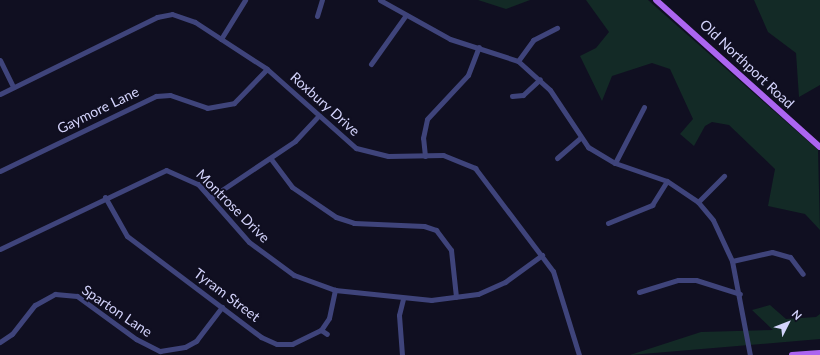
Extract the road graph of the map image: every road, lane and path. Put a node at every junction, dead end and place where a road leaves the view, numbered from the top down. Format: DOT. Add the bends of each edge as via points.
graph roads {
  1 [pos="245,0"];
  2 [pos="322,0"];
  3 [pos="380,0"];
  4 [pos="656,0"];
  5 [pos="406,15"];
  6 [pos="317,16"];
  7 [pos="557,28"];
  8 [pos="221,39"];
  9 [pos="479,47"];
  10 [pos="0,60"];
  11 [pos="518,61"];
  12 [pos="372,64"];
  13 [pos="267,69"];
  14 [pos="540,79"];
  15 [pos="14,87"];
  16 [pos="0,94"];
  17 [pos="512,96"];
  18 [pos="644,107"];
  19 [pos="319,115"];
  20 [pos="580,138"];
  21 [pos="820,147"];
  22 [pos="425,156"];
  23 [pos="557,158"];
  24 [pos="271,159"];
  25 [pos="615,163"];
  26 [pos="0,171"];
  27 [pos="724,176"];
  28 [pos="667,181"];
  29 [pos="105,197"];
  30 [pos="210,198"];
  31 [pos="698,202"];
  32 [pos="608,223"];
  33 [pos="0,248"];
  34 [pos="542,255"];
  35 [pos="732,260"];
  36 [pos="803,274"];
  37 [pos="335,290"];
  38 [pos="640,292"];
  39 [pos="740,294"];
  40 [pos="456,297"];
  41 [pos="403,299"];
  42 [pos="222,307"];
  43 [pos="321,330"];
  44 [pos="327,334"];
  45 [pos="0,342"];
  46 [pos="820,353"];
  47 [pos="402,355"];
  48 [pos="578,355"];
  49 [pos="750,355"];
  50 [pos="792,355"];
  1 -- 8 [label="street"];
  2 -- 6 [label="street"];
  3 -- 5 [label="street"];
  4 -- 21 [label="main road, Old Northport Road"];
  5 -- 9 [label="street" via="450,39"];
  5 -- 12 [label="street"];
  7 -- 11 [label="street" via="533,40"];
  8 -- 13 [label="street, Roxbury Drive"];
  8 -- 15 [label="street, Roxbury Drive" via="186,18 172,14 157,17"];
  9 -- 11 [label="street"];
  9 -- 22 [label="street" via="468,75 426,119 423,138"];
  10 -- 15 [label="street"];
  11 -- 14 [label="street"];
  13 -- 19 [label="street, Roxbury Drive"];
  13 -- 26 [label="street, Gaymore Lane" via="234,103 208,108 170,95 156,96"];
  14 -- 17 [label="street" via="523,95"];
  14 -- 20 [label="street"];
  15 -- 16 [label="street, Roxbury Drive"];
  18 -- 25 [label="street"];
  19 -- 22 [label="street, Roxbury Drive" via="356,148 388,156"];
  19 -- 24 [label="street"];
  20 -- 23 [label="street"];
  20 -- 25 [label="street"];
  22 -- 34 [label="street, Roxbury Drive" via="459,159 475,168"];
  24 -- 30 [label="street"];
  24 -- 40 [label="street" via="292,187 336,217 354,223 424,226 436,230 451,250"];
  25 -- 28 [label="street"];
  27 -- 31 [label="street"];
  28 -- 31 [label="street"];
  28 -- 32 [label="street" via="652,206"];
  29 -- 30 [label="street, Montrose Drive" via="166,170 190,178"];
  29 -- 33 [label="street, Montrose Drive"];
  29 -- 42 [label="street, Tyram Street" via="127,236"];
  30 -- 37 [label="street, Montrose Drive" via="249,242 288,271"];
  31 -- 35 [label="street" via="713,220"];
  34 -- 40 [label="street, Montrose Drive" via="491,290"];
  34 -- 48 [label="street, Roxbury Drive" via="560,286"];
  35 -- 36 [label="street" via="772,252 790,257"];
  35 -- 39 [label="street"];
  37 -- 41 [label="street, Montrose Drive"];
  37 -- 43 [label="street" via="329,318"];
  38 -- 39 [label="street" via="678,280 690,280"];
  39 -- 49 [label="street"];
  40 -- 41 [label="street, Montrose Drive"];
  41 -- 47 [label="street" via="399,315"];
  42 -- 43 [label="street, Tyram Street" via="261,337 277,344 300,342"];
  42 -- 45 [label="street, Sparton Lane" via="196,340 185,347 160,350 136,339 77,296 55,294 35,305 12,334"];
  43 -- 44 [label="street"];
  46 -- 50 [label="main road"];
}
